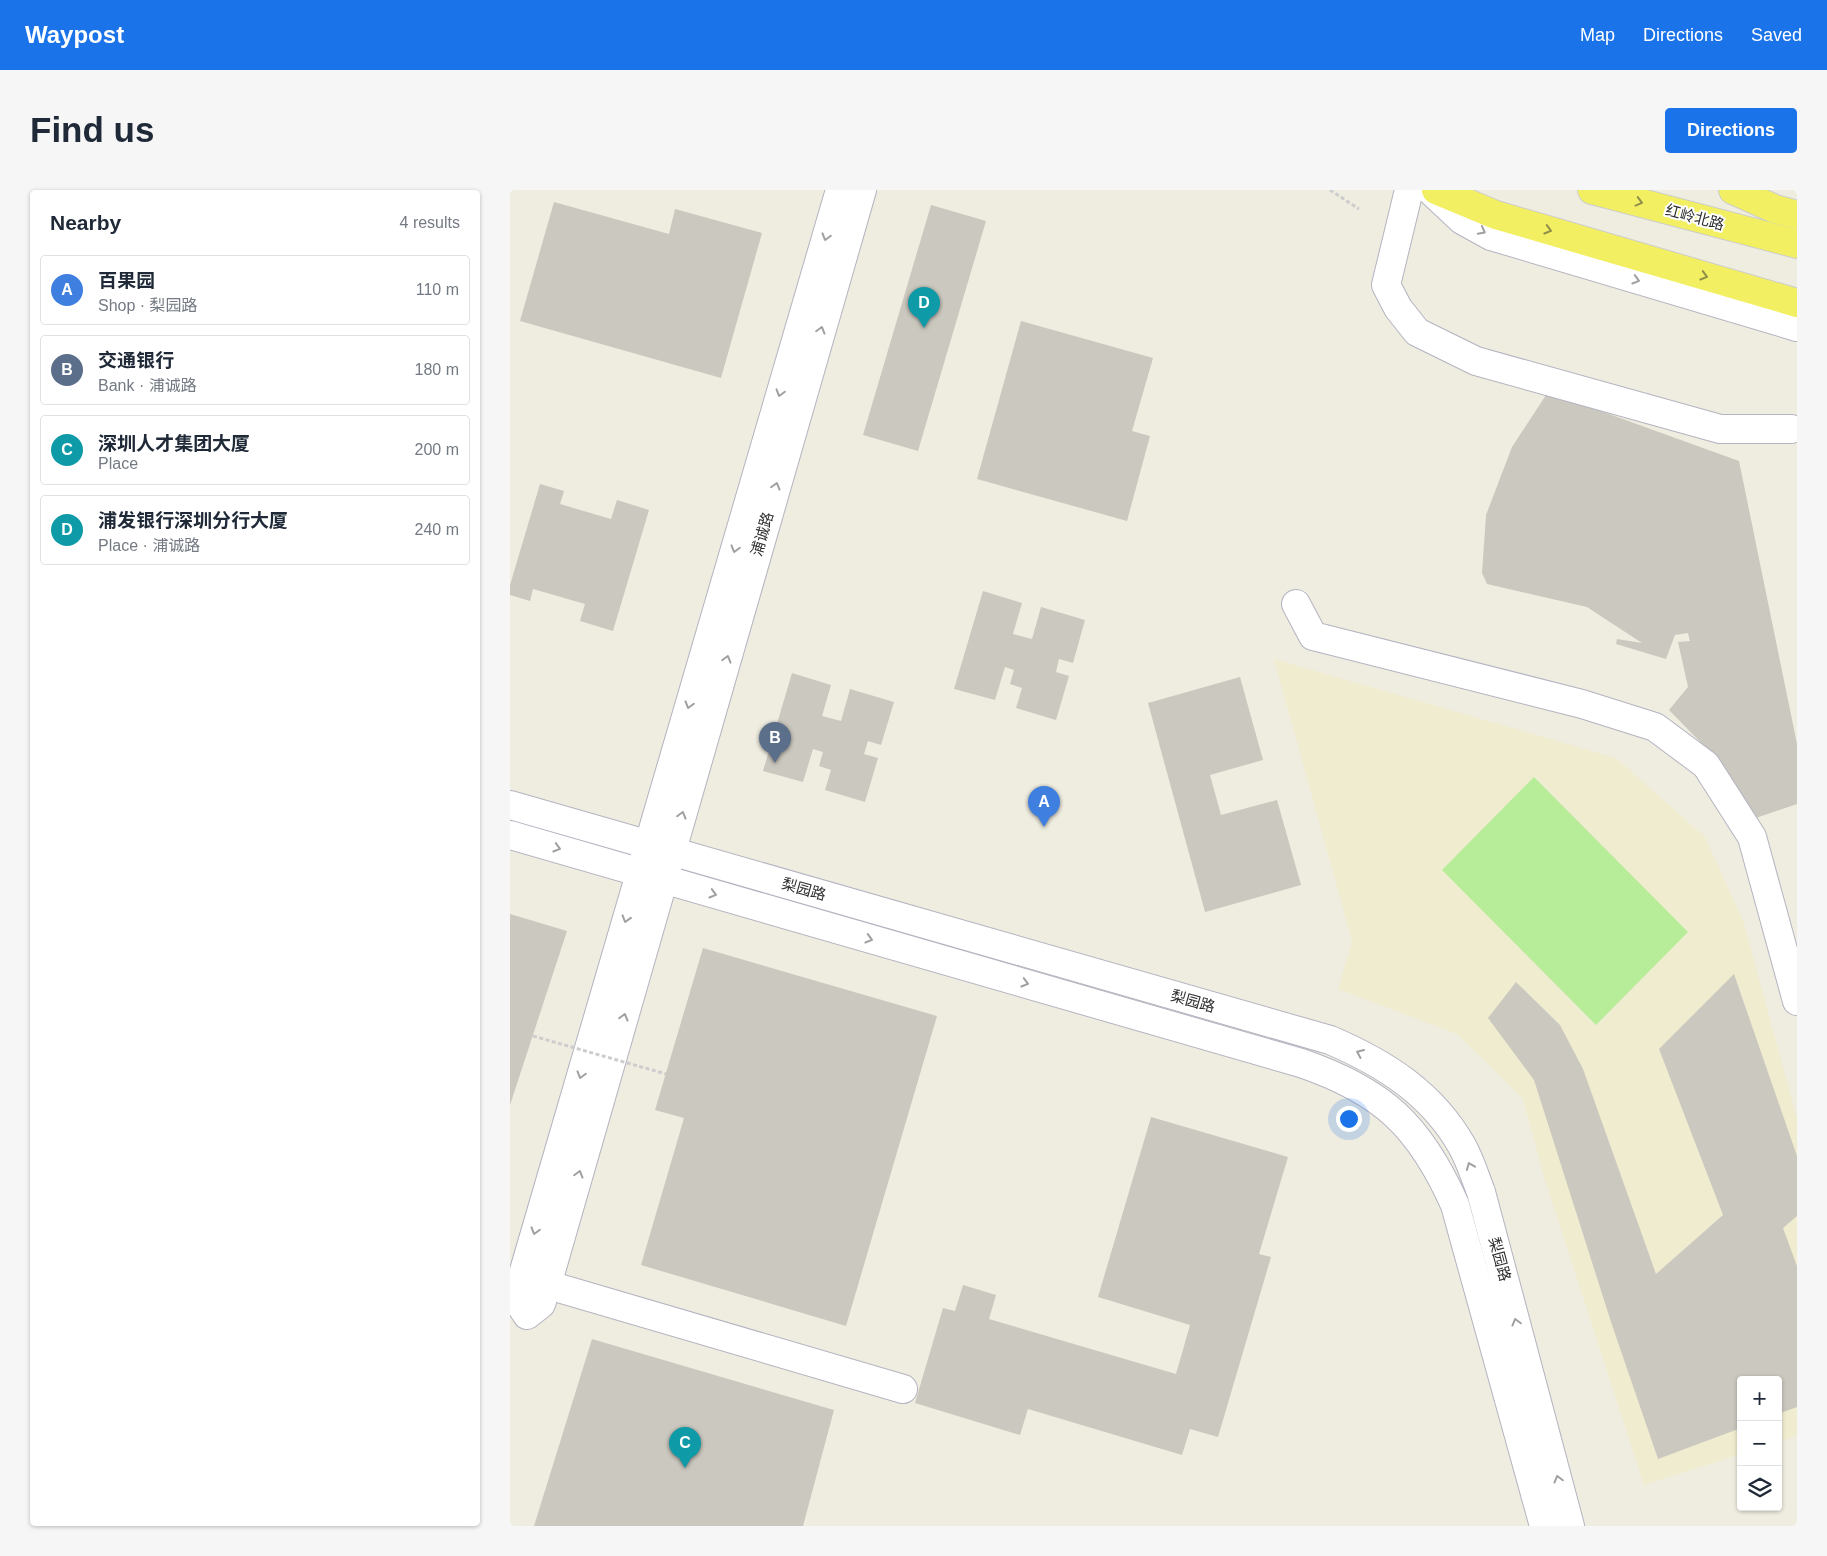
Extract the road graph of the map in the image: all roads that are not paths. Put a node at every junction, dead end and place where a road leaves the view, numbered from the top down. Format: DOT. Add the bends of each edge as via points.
graph roads {
  1 [pos="840,190"];
  2 [pos="862,190"];
  3 [pos="1409,190"];
  4 [pos="1430,190"];
  5 [pos="1436,190"];
  6 [pos="1592,190"];
  7 [pos="1733,190"];
  8 [pos="1768,190"];
  9 [pos="1797,195"];
  10 [pos="1797,215"];
  11 [pos="1797,244"];
  12 [pos="1797,303"];
  13 [pos="1797,326"];
  14 [pos="1791,429"];
  15 [pos="1296,604"];
  16 [pos="510,805"];
  17 [pos="510,835"];
  18 [pos="660,848"];
  19 [pos="652,876"];
  20 [pos="1797,1001"];
  21 [pos="526,1279"];
  22 [pos="903,1389"];
  23 [pos="1544,1526"];
  24 [pos="1570,1526"];
  1 -- 18 [label="street, 浦诚路, one-way"];
  18 -- 2 [label="street, 浦诚路, one-way"];
  3 -- 14 [label="street" via="1386,285 1398,308 1417,332 1476,361 1720,429"];
  4 -- 13 [label="street, one-way" via="1462,220 1491,236"];
  5 -- 12 [label="main road, one-way" via="1496,215"];
  6 -- 11 [label="main road, 红岭北路, one-way"];
  7 -- 10 [label="main road"];
  8 -- 9 [label="main road"];
  15 -- 20 [label="street" via="1313,636 1582,704 1655,727 1706,765 1752,837"];
  16 -- 18 [label="street, 梨园路"];
  17 -- 19 [label="street, 梨园路, one-way"];
  18 -- 19 [label="street, 浦诚路"];
  24 -- 18 [label="street, 梨园路, one-way" via="1481,1192 1462,1146 1436,1109 1406,1081 1370,1057 1330,1040"];
  19 -- 21 [label="street, 浦诚路"];
  19 -- 23 [label="street, 梨园路, one-way" via="1301,1063 1361,1088 1392,1111 1418,1138 1440,1171 1455,1205"];
  21 -- 22 [label="street"];
}
